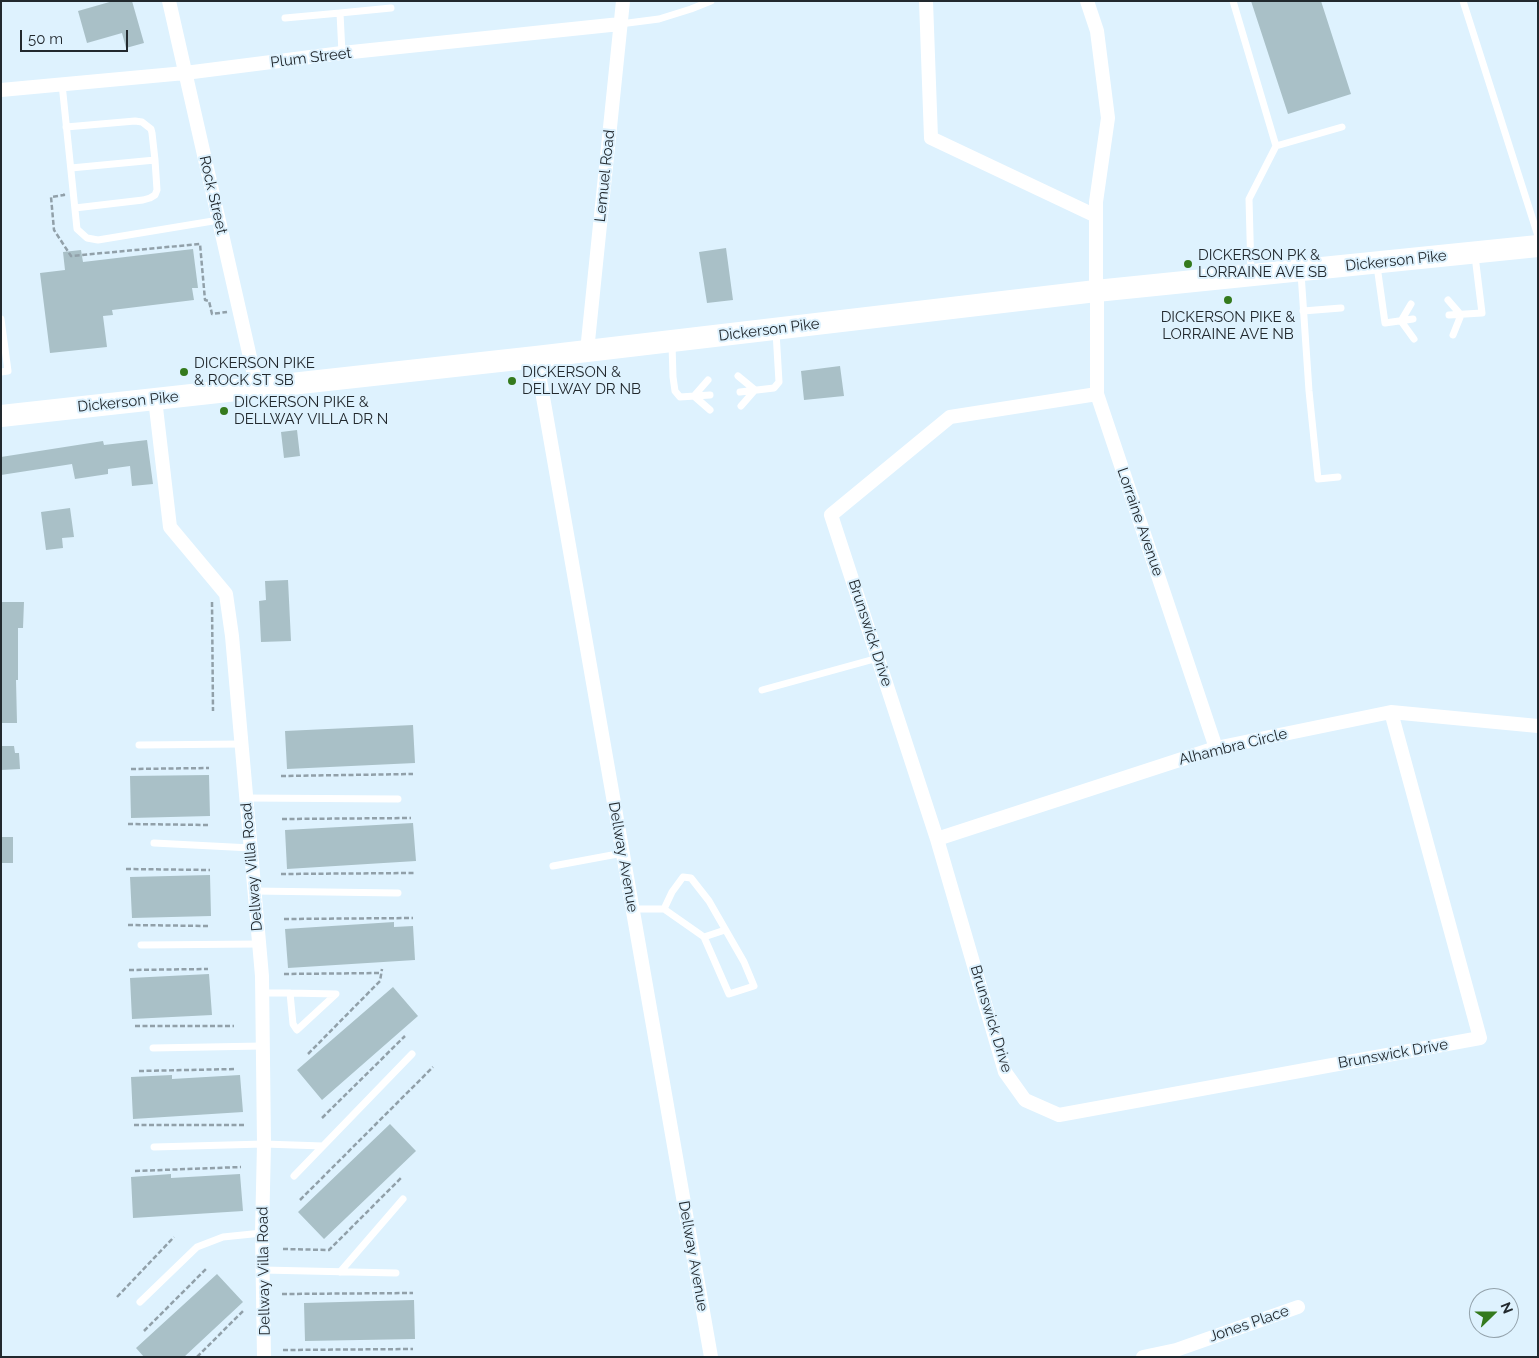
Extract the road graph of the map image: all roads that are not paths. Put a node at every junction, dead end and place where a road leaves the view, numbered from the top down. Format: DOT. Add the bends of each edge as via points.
graph roads {
  1 [pos="169,1"];
  2 [pos="622,1"];
  3 [pos="711,1"];
  4 [pos="926,1"];
  5 [pos="1087,1"];
  6 [pos="1233,1"];
  7 [pos="1463,1"];
  8 [pos="392,8"];
  9 [pos="340,13"];
  10 [pos="285,18"];
  11 [pos="620,24"];
  12 [pos="342,54"];
  13 [pos="185,73"];
  14 [pos="62,84"];
  15 [pos="1,90"];
  16 [pos="66,127"];
  17 [pos="1342,127"];
  18 [pos="1276,146"];
  19 [pos="156,160"];
  20 [pos="71,168"];
  21 [pos="75,208"];
  22 [pos="1096,216"];
  23 [pos="219,220"];
  24 [pos="1538,236"];
  25 [pos="1538,246"];
  26 [pos="1475,253"];
  27 [pos="1377,263"];
  28 [pos="1300,270"];
  29 [pos="1251,276"];
  30 [pos="1097,291"];
  31 [pos="1448,300"];
  32 [pos="1411,304"];
  33 [pos="1341,308"];
  34 [pos="1303,312"];
  35 [pos="1450,315"];
  36 [pos="1461,315"];
  37 [pos="1,319"];
  38 [pos="1413,319"];
  39 [pos="1401,321"];
  40 [pos="775,329"];
  41 [pos="1453,335"];
  42 [pos="1414,339"];
  43 [pos="672,341"];
  44 [pos="587,351"];
  45 [pos="536,357"];
  46 [pos="1,372"];
  47 [pos="738,376"];
  48 [pos="708,380"];
  49 [pos="257,388"];
  50 [pos="755,390"];
  51 [pos="740,392"];
  52 [pos="1097,394"];
  53 [pos="710,395"];
  54 [pos="694,396"];
  55 [pos="155,399"];
  56 [pos="741,406"];
  57 [pos="710,410"];
  58 [pos="1,416"];
  59 [pos="1338,476"];
  60 [pos="878,658"];
  61 [pos="762,690"];
  62 [pos="1391,712"];
  63 [pos="1538,726"];
  64 [pos="139,744"];
  65 [pos="242,744"];
  66 [pos="1216,748"];
  67 [pos="246,798"];
  68 [pos="398,798"];
  69 [pos="937,839"];
  70 [pos="154,843"];
  71 [pos="251,848"];
  72 [pos="623,854"];
  73 [pos="553,866"];
  74 [pos="254,891"];
  75 [pos="398,893"];
  76 [pos="632,909"];
  77 [pos="664,909"];
  78 [pos="726,930"];
  79 [pos="704,937"];
  80 [pos="259,944"];
  81 [pos="141,945"];
  82 [pos="262,993"];
  83 [pos="290,993"];
  84 [pos="262,1046"];
  85 [pos="153,1048"];
  86 [pos="412,1054"];
  87 [pos="264,1144"];
  88 [pos="324,1146"];
  89 [pos="154,1147"];
  90 [pos="294,1176"];
  91 [pos="403,1199"];
  92 [pos="262,1233"];
  93 [pos="263,1270"];
  94 [pos="340,1272"];
  95 [pos="396,1273"];
  96 [pos="140,1302"];
  97 [pos="1298,1307"];
  98 [pos="1177,1353"];
  99 [pos="264,1357"];
  100 [pos="711,1357"];
  101 [pos="1143,1357"];
  1 -- 13 [label="street, Rock Street"];
  2 -- 11 [label="street, Lemuel Road"];
  3 -- 11 [label="lane" via="659,19"];
  4 -- 22 [label="street" via="931,138"];
  5 -- 22 [label="street, Lorraine Avenue" via="1097,30 1108,118"];
  6 -- 18 [label="lane"];
  7 -- 24 [label="lane"];
  8 -- 9 [label="lane"];
  9 -- 10 [label="lane"];
  9 -- 12 [label="lane"];
  11 -- 12 [label="street, Plum Street"];
  11 -- 44 [label="street, Lemuel Road"];
  12 -- 13 [label="street, Plum Street"];
  13 -- 14 [label="street, Plum Street"];
  13 -- 23 [label="street, Rock Street"];
  14 -- 15 [label="street, Plum Street"];
  14 -- 16 [label="lane"];
  16 -- 19 [label="lane" via="142,122 151,129"];
  16 -- 20 [label="lane"];
  17 -- 18 [label="lane"];
  18 -- 29 [label="lane" via="1249,199"];
  19 -- 20 [label="lane"];
  19 -- 21 [label="lane" via="157,190 150,198"];
  20 -- 21 [label="lane"];
  21 -- 23 [label="lane" via="77,229 87,238 98,240"];
  22 -- 30 [label="street, Lorraine Avenue"];
  23 -- 49 [label="street, Rock Street"];
  25 -- 26 [label="main road, Dickerson Pike"];
  26 -- 27 [label="main road, Dickerson Pike"];
  26 -- 36 [label="lane" via="1482,313"];
  27 -- 28 [label="main road, Dickerson Pike"];
  27 -- 39 [label="lane" via="1385,323"];
  28 -- 29 [label="main road, Dickerson Pike"];
  28 -- 34 [label="lane"];
  29 -- 30 [label="main road, Dickerson Pike"];
  30 -- 40 [label="main road, Dickerson Pike"];
  30 -- 52 [label="street, Lorraine Avenue"];
  31 -- 36 [label="lane"];
  32 -- 39 [label="lane"];
  33 -- 34 [label="lane"];
  34 -- 59 [label="lane" via="1318,479"];
  35 -- 36 [label="lane"];
  36 -- 41 [label="lane"];
  37 -- 46 [label="lane" via="8,371"];
  38 -- 39 [label="lane"];
  39 -- 42 [label="lane"];
  40 -- 43 [label="main road, Dickerson Pike"];
  40 -- 50 [label="lane" via="779,382 774,388"];
  43 -- 44 [label="main road, Dickerson Pike"];
  43 -- 54 [label="lane" via="675,391 680,397"];
  44 -- 45 [label="main road, Dickerson Pike"];
  45 -- 49 [label="main road, Dickerson Pike"];
  45 -- 72 [label="street, Dellway Avenue"];
  47 -- 50 [label="lane"];
  48 -- 54 [label="lane"];
  49 -- 55 [label="main road, Dickerson Pike"];
  50 -- 51 [label="lane"];
  50 -- 56 [label="lane"];
  52 -- 60 [label="street, Brunswick Drive" via="950,417 831,515"];
  52 -- 66 [label="street, Lorraine Avenue"];
  53 -- 54 [label="lane"];
  54 -- 57 [label="lane"];
  55 -- 58 [label="main road, Dickerson Pike"];
  55 -- 65 [label="street, Dellway Villa Road" via="170,527 226,594"];
  60 -- 61 [label="lane"];
  60 -- 69 [label="street, Brunswick Drive"];
  62 -- 63 [label="street, Alhambra Circle"];
  62 -- 66 [label="street, Alhambra Circle"];
  62 -- 69 [label="street, Brunswick Drive" via="1480,1038 1059,1114 1025,1100 1005,1072"];
  64 -- 65 [label="lane"];
  65 -- 67 [label="street, Dellway Villa Road"];
  66 -- 69 [label="street, Alhambra Circle"];
  67 -- 68 [label="lane"];
  67 -- 71 [label="street, Dellway Villa Road"];
  70 -- 71 [label="lane"];
  71 -- 74 [label="street, Dellway Villa Road"];
  72 -- 73 [label="lane"];
  72 -- 76 [label="street, Dellway Avenue"];
  74 -- 75 [label="lane"];
  74 -- 80 [label="street, Dellway Villa Road"];
  76 -- 77 [label="lane"];
  76 -- 100 [label="street, Dellway Avenue"];
  77 -- 78 [label="lane" via="683,877 691,878"];
  77 -- 79 [label="lane"];
  78 -- 79 [label="lane"];
  78 -- 79 [label="lane" via="754,986 729,994"];
  80 -- 81 [label="lane"];
  80 -- 82 [label="street, Dellway Villa Road"];
  82 -- 83 [label="lane"];
  82 -- 84 [label="street, Dellway Villa Road"];
  83 -- 83 [label="lane" via="299,993 336,994 297,1030 292,1024"];
  84 -- 85 [label="lane"];
  84 -- 87 [label="street, Dellway Villa Road"];
  86 -- 88 [label="lane"];
  87 -- 88 [label="lane"];
  87 -- 89 [label="lane"];
  87 -- 92 [label="street, Dellway Villa Road"];
  88 -- 90 [label="lane"];
  91 -- 94 [label="lane"];
  92 -- 93 [label="street, Dellway Villa Road"];
  92 -- 96 [label="lane" via="223,1237 197,1247"];
  93 -- 94 [label="lane"];
  93 -- 99 [label="street, Dellway Villa Road"];
  94 -- 95 [label="lane"];
  97 -- 98 [label="street, Jones Place"];
  98 -- 101 [label="street, Jones Place"];
}
